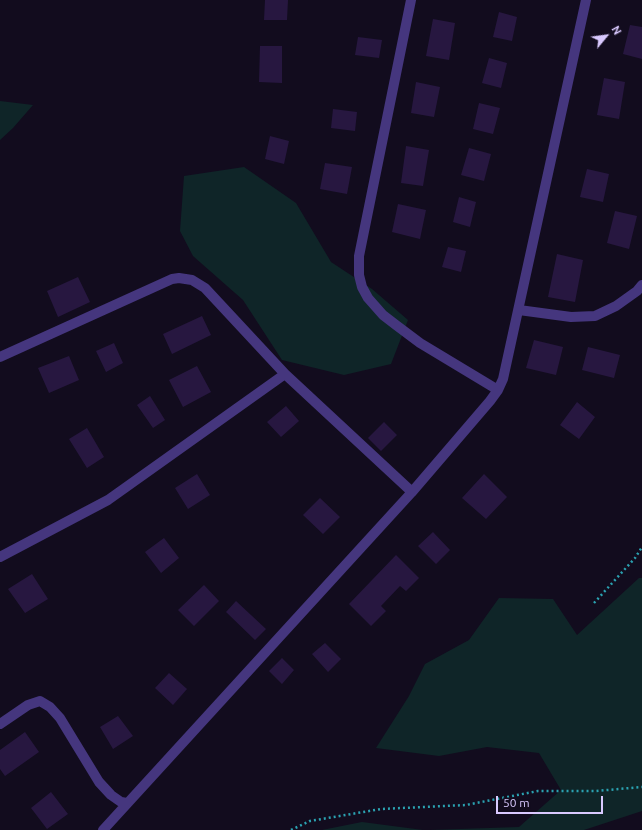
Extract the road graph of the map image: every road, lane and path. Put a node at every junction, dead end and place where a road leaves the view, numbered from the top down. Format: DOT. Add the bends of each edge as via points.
graph roads {
  1 [pos="411,0"];
  2 [pos="586,0"];
  3 [pos="642,285"];
  4 [pos="519,310"];
  5 [pos="0,357"];
  6 [pos="285,374"];
  7 [pos="498,390"];
  8 [pos="412,492"];
  9 [pos="642,547"];
  10 [pos="0,557"];
  11 [pos="594,603"];
  12 [pos="0,724"];
  13 [pos="642,787"];
  14 [pos="127,803"];
  15 [pos="103,830"];
  16 [pos="291,830"];
  1 -- 7 [label="street" via="359,256 359,275 362,287 371,301 396,325 420,343"];
  2 -- 4 [label="street"];
  3 -- 4 [label="street" via="616,306 595,316 571,317"];
  4 -- 7 [label="street" via="503,379"];
  5 -- 6 [label="street" via="179,278 192,280 205,288"];
  6 -- 8 [label="street"];
  6 -- 10 [label="street" via="108,500"];
  7 -- 8 [label="street"];
  8 -- 14 [label="street"];
  9 -- 11 [label="path"];
  12 -- 14 [label="street" via="28,705 40,701 50,707 60,718 100,782 111,795"];
  13 -- 16 [label="path" via="596,791 538,791 466,805 381,810 310,821"];
  14 -- 15 [label="street"];
}
